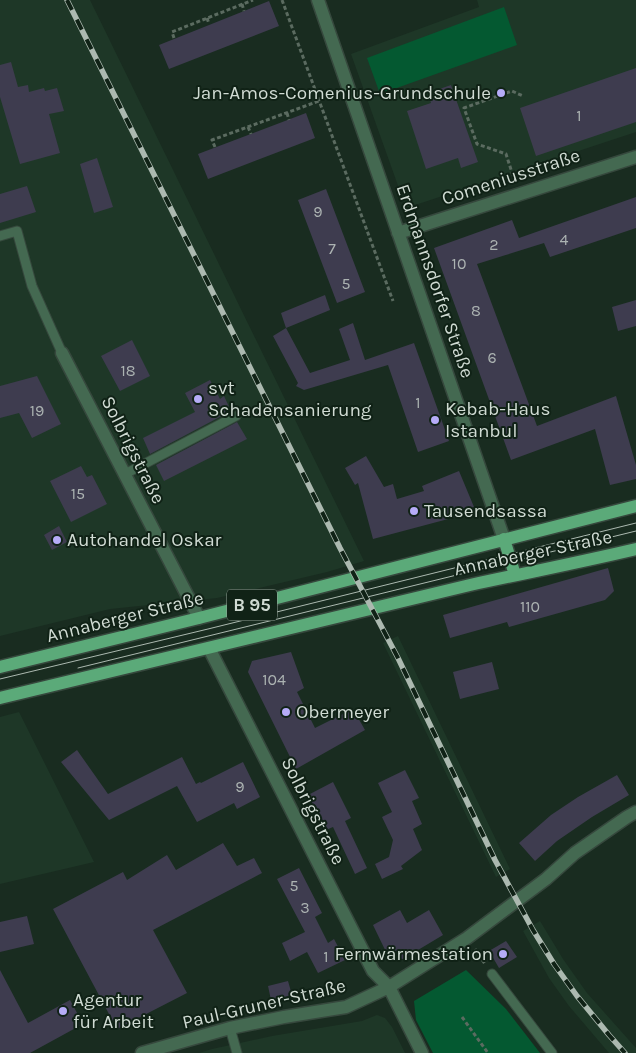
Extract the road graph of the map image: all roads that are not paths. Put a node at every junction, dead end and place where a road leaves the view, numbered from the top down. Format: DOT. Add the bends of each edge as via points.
graph roads {
  1 [pos="318,0"];
  2 [pos="636,157"];
  3 [pos="398,233"];
  4 [pos="0,236"];
  5 [pos="62,353"];
  6 [pos="236,416"];
  7 [pos="124,474"];
  8 [pos="636,506"];
  9 [pos="504,539"];
  10 [pos="636,549"];
  11 [pos="515,575"];
  12 [pos="199,618"];
  13 [pos="209,648"];
  14 [pos="0,667"];
  15 [pos="0,698"];
  16 [pos="636,812"];
  17 [pos="492,974"];
  18 [pos="389,987"];
  19 [pos="230,1028"];
  20 [pos="142,1053"];
  21 [pos="237,1053"];
  22 [pos="422,1053"];
  23 [pos="552,1053"];
  1 -- 3 [label="street, Erdmannsdorfer Straße"];
  2 -- 3 [label="street, Comeniusstraße"];
  3 -- 9 [label="street, Erdmannsdorfer Straße"];
  4 -- 5 [label="lane" via="17,231 32,286"];
  5 -- 7 [label="street, Solbrigstraße"];
  6 -- 7 [label="lane"];
  7 -- 12 [label="street, Solbrigstraße"];
  8 -- 9 [label="main road, Annaberger Straße / B 95"];
  9 -- 11 [label="main road, Erdmannsdorfer Straße"];
  9 -- 12 [label="main road, Annaberger Straße / B 95"];
  10 -- 11 [label="main road, Annaberger Straße / B 95"];
  11 -- 13 [label="main road, Annaberger Straße / B 95"];
  12 -- 14 [label="main road, Annaberger Straße / B 95"];
  13 -- 15 [label="main road, Annaberger Straße / B 95"];
  13 -- 18 [label="street, Solbrigstraße" via="373,971"];
  16 -- 18 [label="street, Paul-Gruner-Straße" via="575,853 467,938"];
  17 -- 23 [label="lane"];
  18 -- 19 [label="street, Paul-Gruner-Straße" via="346,1007"];
  18 -- 22 [label="street, Solbrigstraße"];
  19 -- 20 [label="street, Paul-Gruner-Straße"];
  19 -- 21 [label="lane"];
}
